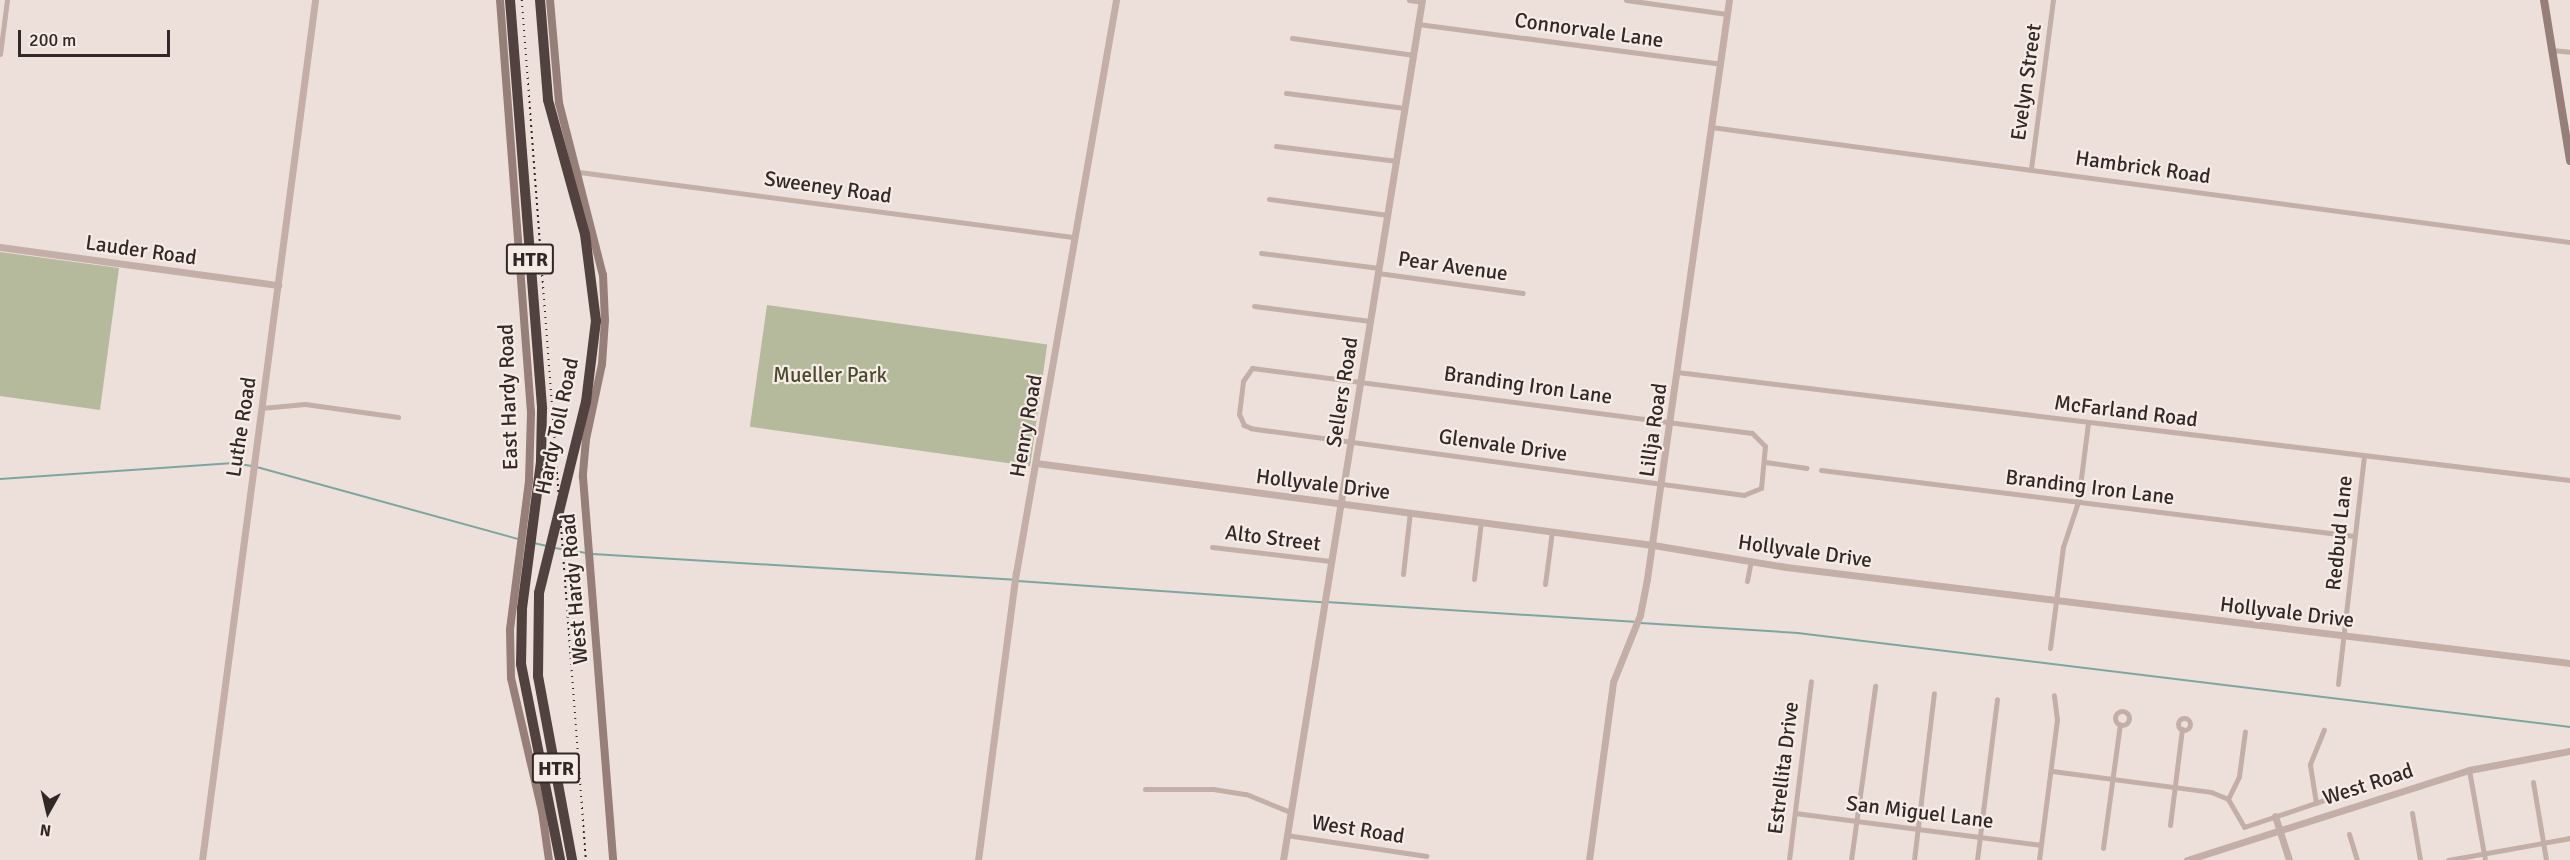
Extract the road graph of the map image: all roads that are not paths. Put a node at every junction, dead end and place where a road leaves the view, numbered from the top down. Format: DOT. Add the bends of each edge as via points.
graph roads {
  1 [pos="7,0"];
  2 [pos="315,0"];
  3 [pos="500,0"];
  4 [pos="510,0"];
  5 [pos="540,0"];
  6 [pos="550,0"];
  7 [pos="1116,0"];
  8 [pos="1409,0"];
  9 [pos="1626,0"];
  10 [pos="1729,0"];
  11 [pos="2053,0"];
  12 [pos="2544,0"];
  13 [pos="1421,1"];
  14 [pos="1727,14"];
  15 [pos="1419,24"];
  16 [pos="1292,38"];
  17 [pos="2552,50"];
  18 [pos="2570,52"];
  19 [pos="0,54"];
  20 [pos="1414,55"];
  21 [pos="1720,64"];
  22 [pos="1286,93"];
  23 [pos="1405,108"];
  24 [pos="1711,127"];
  25 [pos="1276,146"];
  26 [pos="1397,161"];
  27 [pos="2570,161"];
  28 [pos="2031,169"];
  29 [pos="579,172"];
  30 [pos="1269,199"];
  31 [pos="1388,215"];
  32 [pos="1072,237"];
  33 [pos="2570,242"];
  34 [pos="0,247"];
  35 [pos="1261,253"];
  36 [pos="1379,270"];
  37 [pos="278,285"];
  38 [pos="1523,293"];
  39 [pos="1254,306"];
  40 [pos="1370,321"];
  41 [pos="1677,372"];
  42 [pos="1360,379"];
  43 [pos="1241,396"];
  44 [pos="261,408"];
  45 [pos="398,417"];
  46 [pos="1670,421"];
  47 [pos="2088,423"];
  48 [pos="1350,441"];
  49 [pos="2364,457"];
  50 [pos="1765,462"];
  51 [pos="1036,464"];
  52 [pos="1807,468"];
  53 [pos="1821,470"];
  54 [pos="2570,480"];
  55 [pos="1662,483"];
  56 [pos="2078,502"];
  57 [pos="1340,503"];
  58 [pos="1410,512"];
  59 [pos="1481,521"];
  60 [pos="1552,531"];
  61 [pos="2354,536"];
  62 [pos="1653,545"];
  63 [pos="1212,547"];
  64 [pos="1750,560"];
  65 [pos="1330,561"];
  66 [pos="1403,574"];
  67 [pos="1474,579"];
  68 [pos="1747,581"];
  69 [pos="1545,584"];
  70 [pos="2056,600"];
  71 [pos="2344,635"];
  72 [pos="2050,648"];
  73 [pos="2570,663"];
  74 [pos="1811,681"];
  75 [pos="2338,684"];
  76 [pos="1875,686"];
  77 [pos="1934,693"];
  78 [pos="2054,695"];
  79 [pos="1997,699"];
  80 [pos="2120,724"];
  81 [pos="2182,729"];
  82 [pos="2324,730"];
  83 [pos="2246,731"];
  84 [pos="2570,750"];
  85 [pos="2469,770"];
  86 [pos="2052,771"];
  87 [pos="2113,779"];
  88 [pos="2534,782"];
  89 [pos="2174,786"];
  90 [pos="1145,789"];
  91 [pos="2327,799"];
  92 [pos="2229,800"];
  93 [pos="2316,803"];
  94 [pos="1290,812"];
  95 [pos="1795,813"];
  96 [pos="2412,813"];
  97 [pos="2276,816"];
  98 [pos="1857,820"];
  99 [pos="2170,825"];
  100 [pos="1918,828"];
  101 [pos="2280,829"];
  102 [pos="2349,834"];
  103 [pos="1286,835"];
  104 [pos="1980,836"];
  105 [pos="2570,838"];
  106 [pos="2543,842"];
  107 [pos="2040,845"];
  108 [pos="2103,848"];
  109 [pos="2483,853"];
  110 [pos="1426,856"];
  111 [pos="202,860"];
  112 [pos="549,860"];
  113 [pos="560,860"];
  114 [pos="572,860"];
  115 [pos="613,860"];
  116 [pos="978,860"];
  117 [pos="1283,860"];
  118 [pos="1589,860"];
  119 [pos="1789,860"];
  120 [pos="1851,860"];
  121 [pos="1914,860"];
  122 [pos="1977,860"];
  123 [pos="2039,860"];
  124 [pos="2187,860"];
  125 [pos="2289,860"];
  126 [pos="2357,860"];
  127 [pos="2420,860"];
  128 [pos="2448,860"];
  129 [pos="2485,860"];
  130 [pos="2546,860"];
  1 -- 19 [label="street"];
  2 -- 37 [label="street, Luthe Road"];
  3 -- 112 [label="main road, East Hardy Road" via="531,413 531,450 510,630 511,678 542,811"];
  4 -- 113 [label="highway, Hardy Toll Road / HTR" via="542,409 542,462 527,568 521,664"];
  5 -- 114 [label="highway, Hardy Toll Road / HTR, bridge" via="548,100 585,234 596,321 586,402 539,593 538,676"];
  6 -- 29 [label="main road, West Hardy Road" via="559,103"];
  7 -- 32 [label="street, Henry Road"];
  8 -- 13 [label="street"];
  9 -- 14 [label="street"];
  10 -- 14 [label="street, Lillja Road"];
  11 -- 28 [label="street, Evelyn Street"];
  12 -- 17 [label="main road"];
  13 -- 15 [label="street, Sellers Road"];
  14 -- 21 [label="street, Lillja Road"];
  15 -- 20 [label="street, Sellers Road"];
  15 -- 21 [label="street, Connorvale Lane"];
  16 -- 20 [label="street"];
  17 -- 18 [label="street"];
  17 -- 27 [label="main road"];
  20 -- 23 [label="street, Sellers Road"];
  21 -- 24 [label="street, Lillja Road"];
  22 -- 23 [label="street"];
  23 -- 26 [label="street, Sellers Road"];
  24 -- 28 [label="street, Hambrick Road"];
  24 -- 41 [label="street, Lillja Road"];
  25 -- 26 [label="street"];
  26 -- 31 [label="street, Sellers Road"];
  28 -- 33 [label="street, Hambrick Road"];
  29 -- 32 [label="street, Sweeney Road"];
  29 -- 115 [label="main road, West Hardy Road" via="601,260 605,320 597,397 584,456"];
  30 -- 31 [label="street"];
  31 -- 36 [label="street, Sellers Road"];
  32 -- 51 [label="street, Henry Road"];
  34 -- 37 [label="street, Lauder Road"];
  35 -- 36 [label="street, Pear Avenue"];
  36 -- 38 [label="street, Pear Avenue"];
  36 -- 40 [label="street, Sellers Road"];
  37 -- 44 [label="street, Luthe Road"];
  39 -- 40 [label="street"];
  40 -- 42 [label="street, Sellers Road"];
  41 -- 46 [label="street, Lillja Road"];
  41 -- 47 [label="street, McFarland Road"];
  42 -- 43 [label="street, Branding Iron Lane" via="1252,368 1245,376"];
  42 -- 46 [label="street, Branding Iron Lane"];
  42 -- 48 [label="street, Sellers Road"];
  43 -- 48 [label="street, Glenvale Drive" via="1239,414 1244,425"];
  44 -- 45 [label="street" via="305,404"];
  44 -- 111 [label="street, Luthe Road"];
  46 -- 50 [label="street, Branding Iron Lane" via="1757,435 1764,440"];
  46 -- 55 [label="street, Lillja Road"];
  47 -- 49 [label="street, McFarland Road"];
  47 -- 56 [label="street"];
  48 -- 55 [label="street, Glenvale Drive"];
  48 -- 57 [label="street, Sellers Road"];
  49 -- 54 [label="street, McFarland Road"];
  49 -- 61 [label="street, Redbud Lane"];
  50 -- 52 [label="street"];
  50 -- 55 [label="street, Glenvale Drive" via="1761,488 1744,495"];
  51 -- 57 [label="street, Hollyvale Drive"];
  51 -- 116 [label="street, Henry Road" via="1016,573"];
  53 -- 56 [label="street, Branding Iron Lane"];
  55 -- 62 [label="street, Lillja Road"];
  56 -- 61 [label="street, Branding Iron Lane"];
  56 -- 70 [label="street" via="2063,547"];
  57 -- 58 [label="street, Hollyvale Drive"];
  57 -- 65 [label="street, Sellers Road"];
  58 -- 59 [label="street, Hollyvale Drive"];
  58 -- 66 [label="street"];
  59 -- 60 [label="street, Hollyvale Drive"];
  59 -- 67 [label="street"];
  60 -- 62 [label="street, Hollyvale Drive"];
  60 -- 69 [label="street"];
  61 -- 71 [label="street, Redbud Lane"];
  62 -- 64 [label="street, Hollyvale Drive"];
  62 -- 118 [label="street, Lillja Road" via="1639,617 1613,682"];
  63 -- 65 [label="street, Alto Street"];
  64 -- 68 [label="street"];
  64 -- 70 [label="street, Hollyvale Drive"];
  65 -- 94 [label="street, Sellers Road"];
  70 -- 71 [label="street, Hollyvale Drive"];
  70 -- 72 [label="street"];
  71 -- 73 [label="street, Hollyvale Drive"];
  71 -- 75 [label="street, Redbud Lane"];
  74 -- 95 [label="street, Estrellita Drive"];
  76 -- 98 [label="street"];
  77 -- 100 [label="street"];
  78 -- 86 [label="street" via="2057,709"];
  79 -- 104 [label="street"];
  80 -- 87 [label="street"];
  81 -- 89 [label="street"];
  82 -- 93 [label="street" via="2310,764"];
  83 -- 92 [label="street" via="2239,776"];
  84 -- 85 [label="street, West Road"];
  85 -- 101 [label="street, West Road"];
  85 -- 109 [label="street"];
  86 -- 87 [label="street"];
  86 -- 107 [label="street"];
  87 -- 89 [label="street"];
  87 -- 108 [label="street"];
  88 -- 106 [label="street"];
  89 -- 92 [label="street" via="2211,792"];
  89 -- 99 [label="street"];
  90 -- 94 [label="street, West Road" via="1213,789 1246,794"];
  91 -- 93 [label="street, West Road"];
  92 -- 97 [label="street, West Road" via="2244,827"];
  93 -- 97 [label="street, West Road"];
  94 -- 103 [label="street, Sellers Road"];
  95 -- 98 [label="street, San Miguel Lane"];
  95 -- 119 [label="street, Estrellita Drive"];
  96 -- 127 [label="street"];
  97 -- 101 [label="street"];
  98 -- 100 [label="street, San Miguel Lane"];
  98 -- 120 [label="street"];
  100 -- 104 [label="street, San Miguel Lane"];
  100 -- 121 [label="street"];
  101 -- 124 [label="street, West Road"];
  101 -- 125 [label="street"];
  102 -- 126 [label="street"];
  103 -- 110 [label="street, West Road"];
  103 -- 117 [label="street, Sellers Road"];
  104 -- 107 [label="street, San Miguel Lane"];
  104 -- 122 [label="street"];
  105 -- 106 [label="street"];
  106 -- 109 [label="street"];
  106 -- 130 [label="street"];
  107 -- 123 [label="street"];
  109 -- 128 [label="street"];
  109 -- 129 [label="street"];
}
